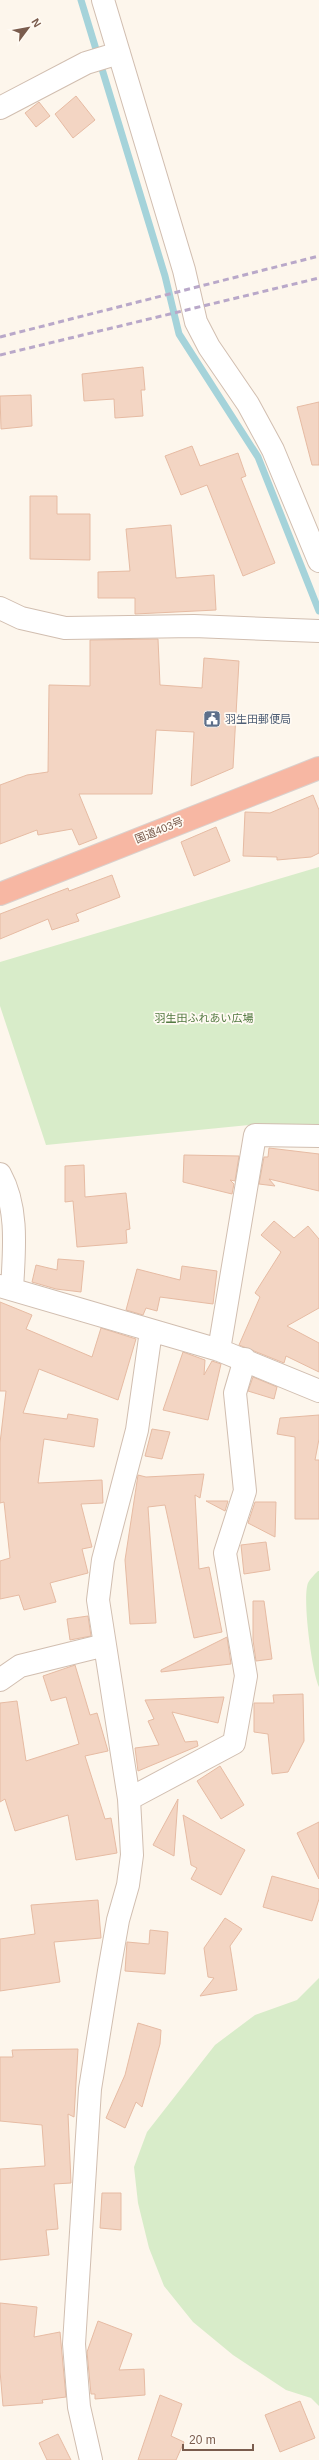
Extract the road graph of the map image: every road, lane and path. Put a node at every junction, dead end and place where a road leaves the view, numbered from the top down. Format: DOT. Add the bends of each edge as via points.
graph roads {
  1 [pos="103,0"];
  2 [pos="119,53"];
  3 [pos="0,108"];
  4 [pos="319,561"];
  5 [pos="0,608"];
  6 [pos="309,630"];
  7 [pos="319,768"];
  8 [pos="0,894"];
  9 [pos="319,1136"];
  10 [pos="0,1174"];
  11 [pos="6,1288"];
  12 [pos="151,1331"];
  13 [pos="219,1350"];
  14 [pos="245,1359"];
  15 [pos="319,1391"];
  16 [pos="105,1645"];
  17 [pos="0,1680"];
  18 [pos="129,1800"];
  19 [pos="91,2460"];
  1 -- 2 [label="street"];
  2 -- 3 [label="street" via="86,63"];
  2 -- 4 [label="street" via="184,270 196,322 209,347 248,404 273,450"];
  5 -- 6 [label="street" via="21,618 65,628 194,626"];
  7 -- 8 [label="highway, 国道403号"];
  9 -- 13 [label="street" via="255,1135"];
  10 -- 11 [label="street" via="11,1207 14,1242"];
  11 -- 12 [label="street"];
  12 -- 13 [label="street"];
  12 -- 16 [label="street" via="138,1430 103,1560 98,1600"];
  13 -- 14 [label="street"];
  14 -- 15 [label="street"];
  14 -- 18 [label="street" via="235,1393 245,1491 225,1553 246,1676 234,1743"];
  16 -- 17 [label="street" via="20,1666"];
  16 -- 18 [label="street"];
  18 -- 19 [label="street" via="132,1855 128,1885 118,1920 90,2089 74,2344 80,2407"];
}
